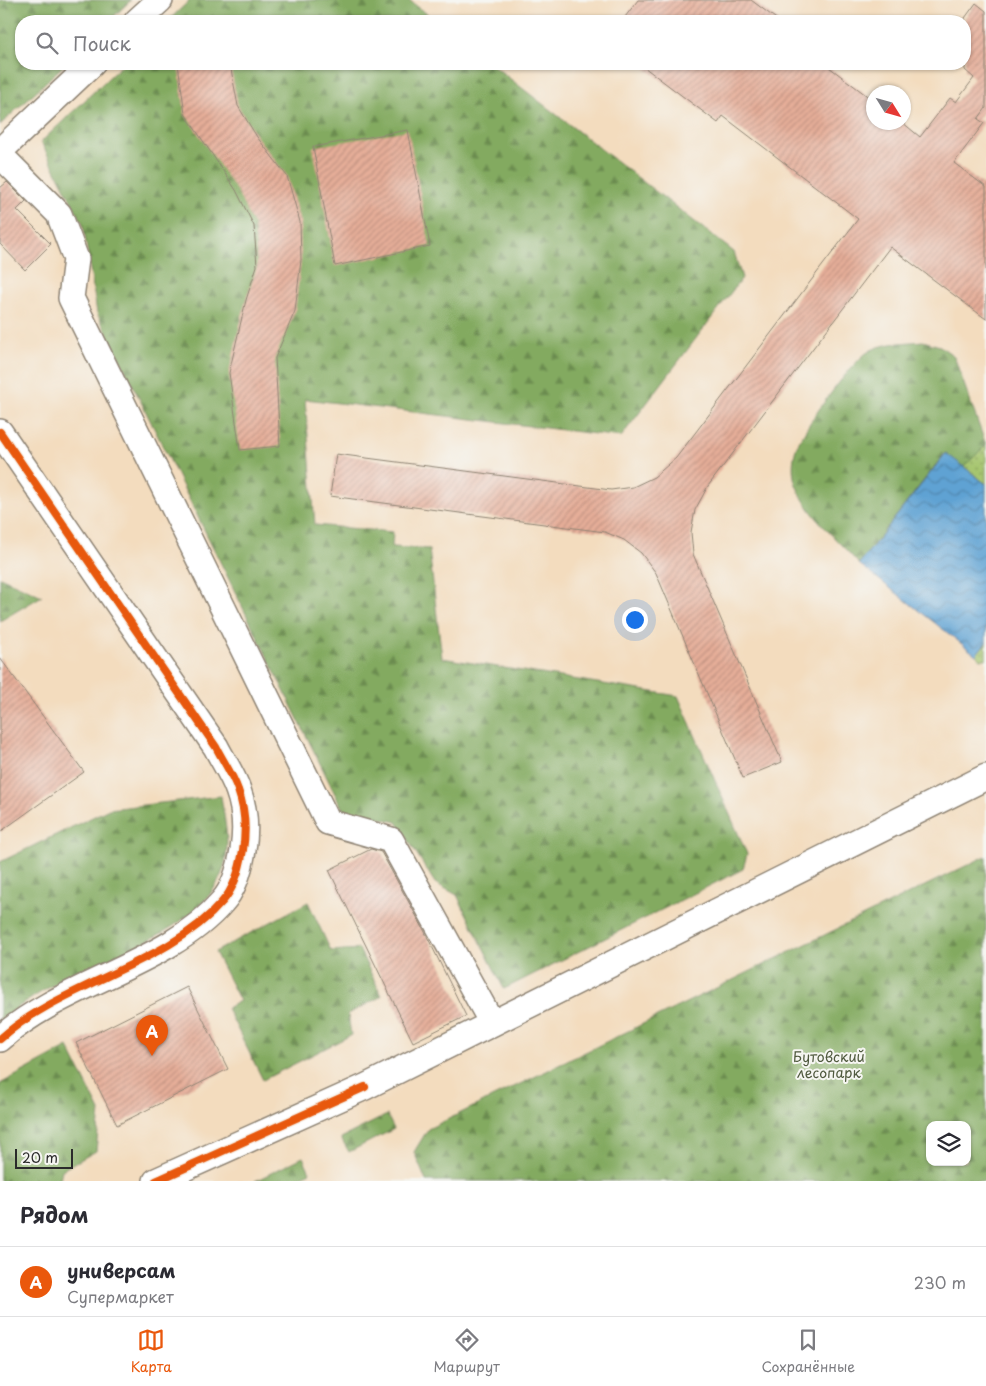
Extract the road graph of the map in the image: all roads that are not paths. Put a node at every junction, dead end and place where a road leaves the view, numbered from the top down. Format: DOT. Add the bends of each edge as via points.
graph roads {
  1 [pos="160,0"];
  2 [pos="144,15"];
  3 [pos="86,70"];
  4 [pos="0,151"];
  5 [pos="0,155"];
  6 [pos="0,432"];
  7 [pos="986,777"];
  8 [pos="492,1023"];
  9 [pos="0,1038"];
  10 [pos="156,1181"];
  1 -- 2 [label="street"];
  3 -- 4 [label="street"];
  5 -- 8 [label="street" via="60,214 76,259 71,298 328,822 391,840"];
  6 -- 9 [label="street" via="216,747 239,791 246,832 240,869 224,901 200,924 168,944 52,1003"];
  7 -- 8 [label="street"];
  8 -- 10 [label="street" via="365,1086"];
}
